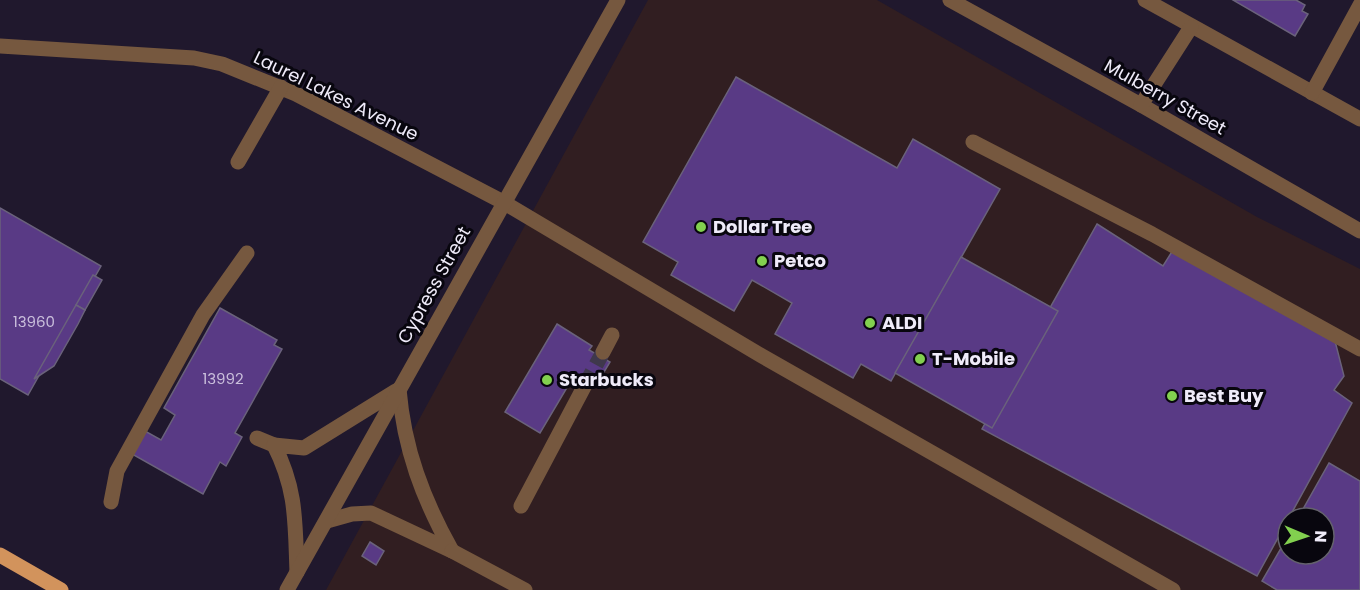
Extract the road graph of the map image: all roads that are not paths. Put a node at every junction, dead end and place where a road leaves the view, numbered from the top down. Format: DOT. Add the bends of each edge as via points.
graph roads {
  1 [pos="618,0"];
  2 [pos="950,0"];
  3 [pos="1146,0"];
  4 [pos="1360,5"];
  5 [pos="1191,27"];
  6 [pos="0,46"];
  7 [pos="281,87"];
  8 [pos="1312,93"];
  9 [pos="1142,105"];
  10 [pos="1360,119"];
  11 [pos="973,142"];
  12 [pos="238,162"];
  13 [pos="503,202"];
  14 [pos="1360,231"];
  15 [pos="247,253"];
  16 [pos="612,335"];
  17 [pos="1360,349"];
  18 [pos="603,352"];
  19 [pos="585,385"];
  20 [pos="399,389"];
  21 [pos="257,438"];
  22 [pos="274,446"];
  23 [pos="111,502"];
  24 [pos="520,506"];
  25 [pos="327,521"];
  26 [pos="452,551"];
  27 [pos="0,555"];
  28 [pos="297,572"];
  29 [pos="61,590"];
  30 [pos="287,590"];
  31 [pos="525,590"];
  32 [pos="1172,590"];
  1 -- 13 [label="street, Cypress Street"];
  2 -- 9 [label="street, Mulberry Street"];
  3 -- 5 [label="street"];
  4 -- 8 [label="street"];
  5 -- 8 [label="street"];
  5 -- 9 [label="street"];
  6 -- 7 [label="street, Laurel Lakes Avenue" via="194,58 222,64"];
  7 -- 12 [label="street"];
  7 -- 13 [label="street, Laurel Lakes Avenue"];
  8 -- 10 [label="street"];
  9 -- 14 [label="street, Mulberry Street"];
  11 -- 17 [label="street" via="1152,234"];
  13 -- 20 [label="street, Cypress Street"];
  13 -- 32 [label="street, Laurel Lakes Avenue" via="734,340"];
  15 -- 23 [label="street" via="203,315 117,471"];
  16 -- 18 [label="street"];
  19 -- 24 [label="street"];
  20 -- 22 [label="street" via="304,448"];
  20 -- 25 [label="street, Cypress Street"];
  20 -- 26 [label="street" via="411,460 428,508"];
  21 -- 22 [label="street"];
  22 -- 28 [label="street" via="287,471 294,502"];
  25 -- 26 [label="street" via="371,513"];
  25 -- 28 [label="street, Cypress Street"];
  26 -- 31 [label="street"];
  27 -- 29 [label="main road"];
  28 -- 30 [label="street, Cypress Street"];
}
